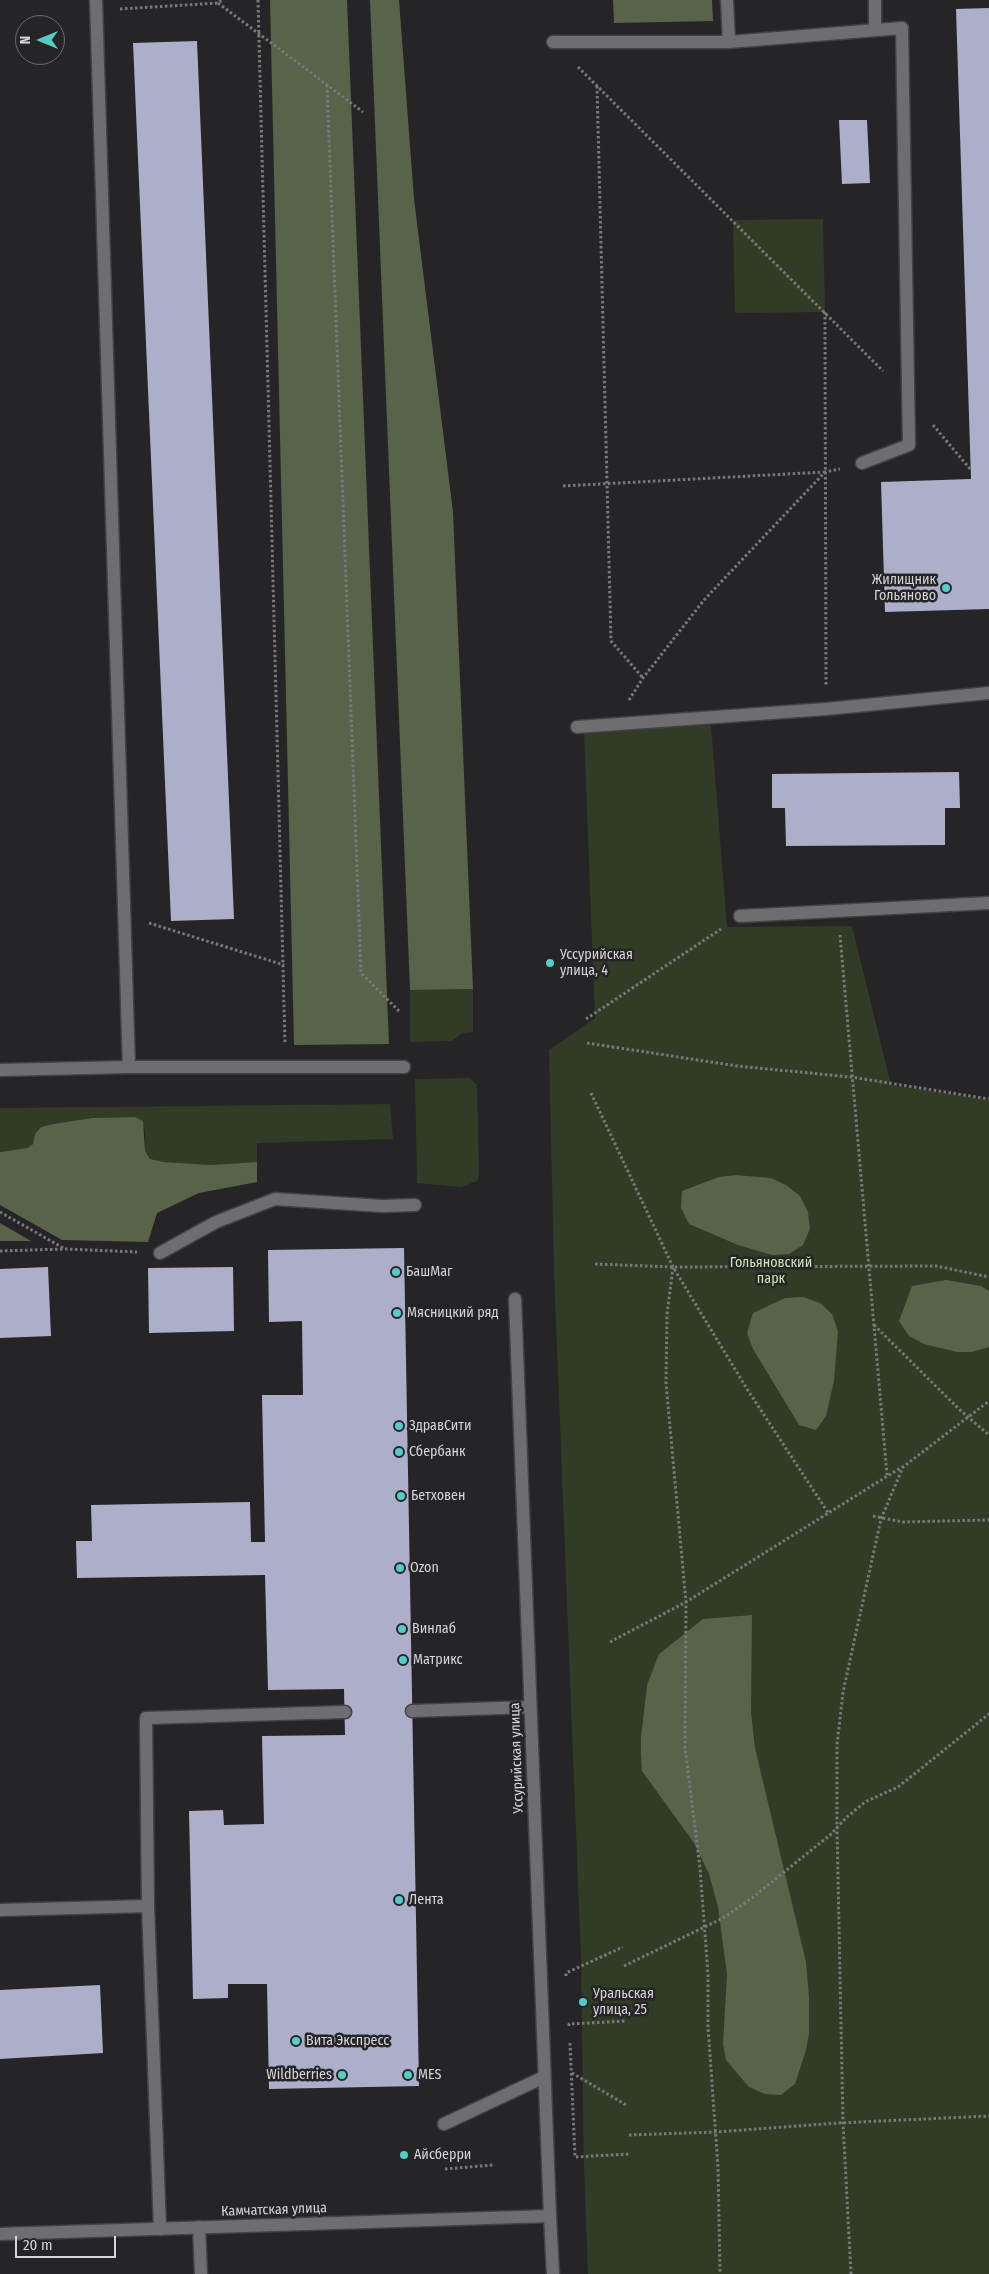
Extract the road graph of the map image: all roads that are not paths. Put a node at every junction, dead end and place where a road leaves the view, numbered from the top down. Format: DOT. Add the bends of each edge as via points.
graph roads {
  1 [pos="727,0"];
  2 [pos="874,0"];
  3 [pos="97,5"];
  4 [pos="875,28"];
  5 [pos="553,42"];
  6 [pos="729,42"];
  7 [pos="862,463"];
  8 [pos="989,693"];
  9 [pos="577,727"];
  10 [pos="989,903"];
  11 [pos="740,916"];
  12 [pos="130,1067"];
  13 [pos="404,1067"];
  14 [pos="0,1070"];
  15 [pos="415,1205"];
  16 [pos="160,1253"];
  17 [pos="515,1299"];
  18 [pos="530,1707"];
  19 [pos="412,1711"];
  20 [pos="345,1712"];
  21 [pos="148,1906"];
  22 [pos="0,1910"];
  23 [pos="544,2077"];
  24 [pos="444,2124"];
  25 [pos="550,2216"];
  26 [pos="199,2227"];
  27 [pos="160,2228"];
  28 [pos="0,2234"];
  29 [pos="200,2274"];
  30 [pos="554,2274"];
  1 -- 6 [label="street"];
  2 -- 4 [label="street"];
  3 -- 12 [label="street"];
  4 -- 6 [label="street"];
  4 -- 7 [label="street" via="902,28 909,445"];
  5 -- 6 [label="street"];
  8 -- 9 [label="street" via="826,709"];
  10 -- 11 [label="street"];
  12 -- 13 [label="street"];
  12 -- 14 [label="street"];
  15 -- 16 [label="street" via="275,1199 216,1222"];
  17 -- 18 [label="street, Уссурийская улица"];
  18 -- 19 [label="street"];
  18 -- 23 [label="street, Уссурийская улица"];
  20 -- 21 [label="street" via="146,1718"];
  21 -- 22 [label="street"];
  21 -- 27 [label="street"];
  23 -- 24 [label="street"];
  23 -- 25 [label="street, Уссурийская улица"];
  25 -- 26 [label="street, Камчатская улица"];
  25 -- 30 [label="street, Уссурийская улица"];
  26 -- 27 [label="street, Камчатская улица"];
  26 -- 29 [label="street"];
  27 -- 28 [label="street, Камчатская улица"];
}
